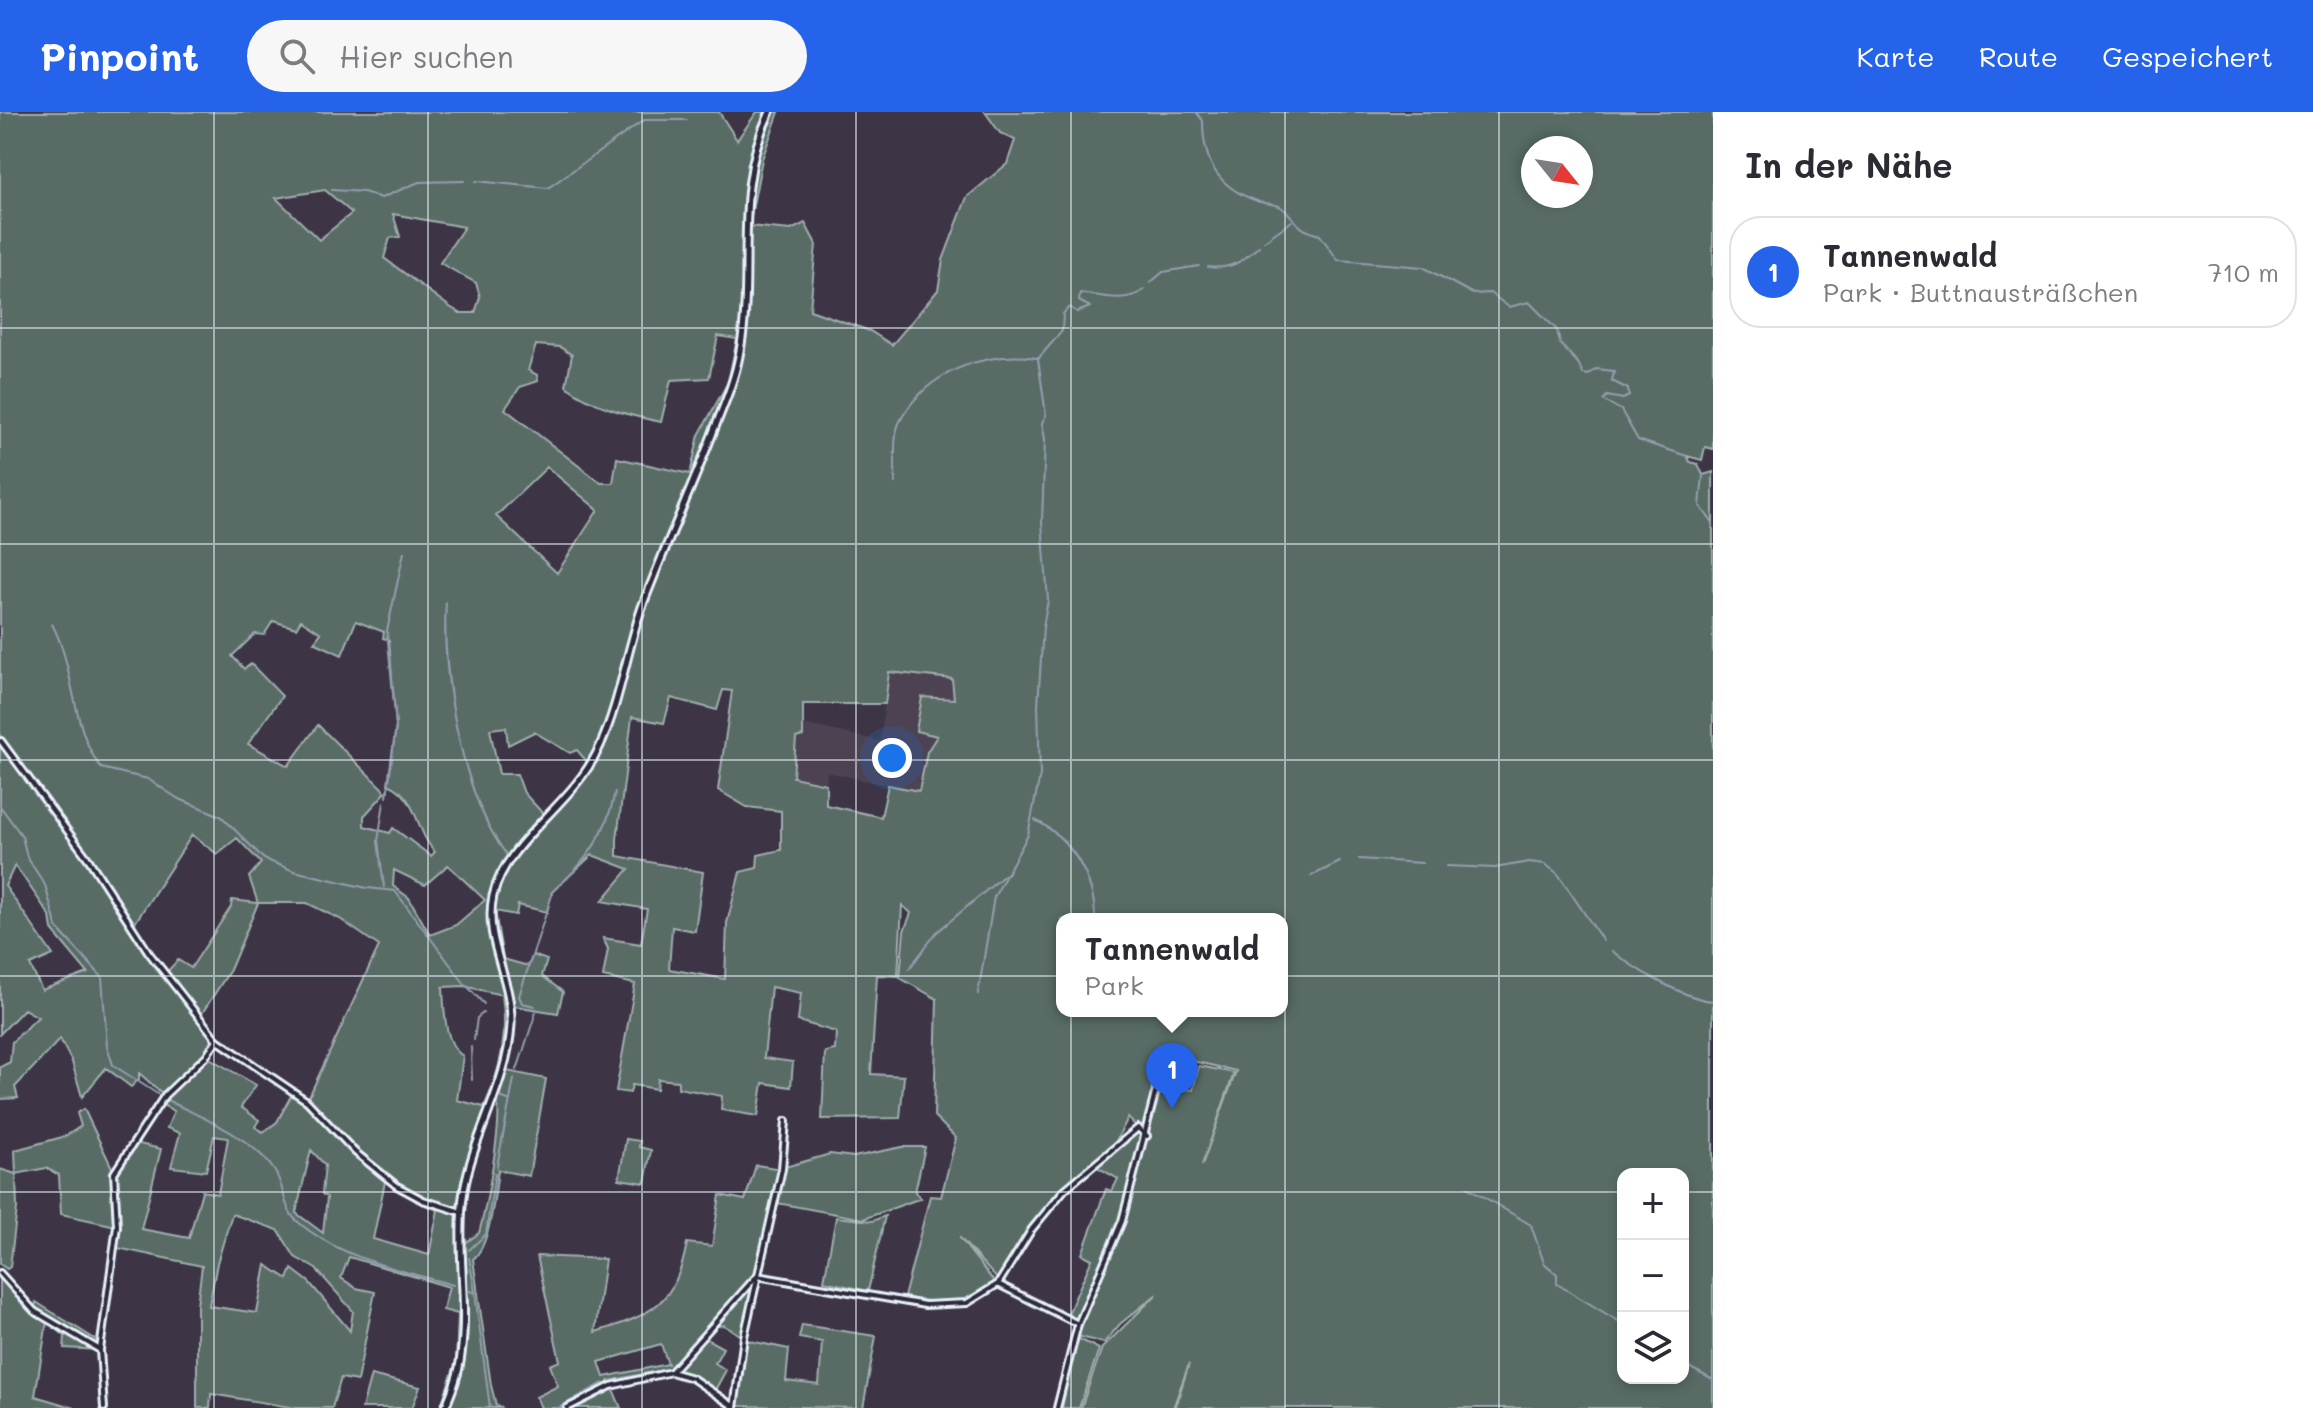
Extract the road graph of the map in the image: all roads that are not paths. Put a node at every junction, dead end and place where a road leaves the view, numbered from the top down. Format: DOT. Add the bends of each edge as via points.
graph roads {
  1 [pos="770,112"];
  2 [pos="1,741"];
  3 [pos="217,1040"];
  4 [pos="1165,1055"];
  5 [pos="786,1121"];
  6 [pos="1147,1136"];
  7 [pos="461,1212"];
  8 [pos="0,1273"];
  9 [pos="757,1276"];
  10 [pos="998,1284"];
  11 [pos="1078,1324"];
  12 [pos="100,1350"];
  13 [pos="671,1372"];
  14 [pos="733,1407"];
  15 [pos="104,1408"];
  16 [pos="445,1408"];
  17 [pos="567,1408"];
  18 [pos="1057,1408"];
  1 -- 7 [label="street" via="747,179 745,312 730,389 642,607 596,755 573,792 510,858 494,895 491,925 511,1020 503,1071 477,1134"];
  2 -- 3 [label="street" via="89,860 149,953"];
  3 -- 7 [label="street" via="307,1101 355,1152 397,1186"];
  3 -- 12 [label="street" via="165,1095 114,1173 117,1226"];
  4 -- 6 [label="street"];
  5 -- 9 [label="street" via="782,1169"];
  6 -- 10 [label="street" via="1138,1128 1076,1178 1032,1229"];
  6 -- 11 [label="street" via="1122,1221"];
  7 -- 16 [label="street" via="462,1351"];
  8 -- 12 [label="street" via="34,1311"];
  9 -- 10 [label="street" via="949,1306 967,1303"];
  9 -- 13 [label="street"];
  9 -- 14 [label="street"];
  10 -- 11 [label="street"];
  11 -- 18 [label="street"];
  12 -- 15 [label="street"];
  13 -- 14 [label="street" via="692,1378"];
  13 -- 17 [label="street" via="607,1387"];
}
